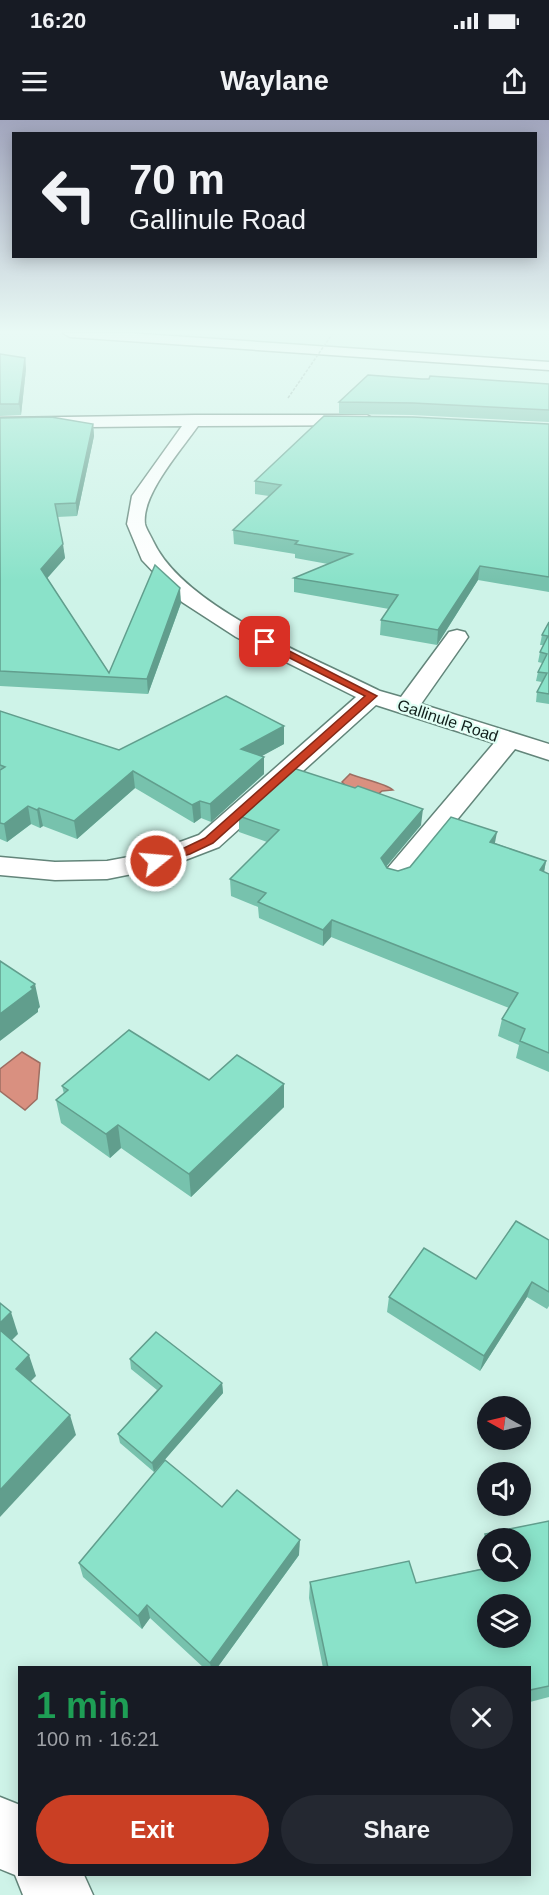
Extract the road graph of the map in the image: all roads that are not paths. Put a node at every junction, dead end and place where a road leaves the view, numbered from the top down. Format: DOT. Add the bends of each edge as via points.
graph roads {
  1 [pos="195,420"];
  2 [pos="388,420"];
  3 [pos="0,423"];
  4 [pos="458,637"];
  5 [pos="372,696"];
  6 [pos="407,706"];
  7 [pos="510,739"];
  8 [pos="549,752"];
  9 [pos="0,866"];
  10 [pos="396,876"];
  11 [pos="0,1826"];
  12 [pos="18,1846"];
  13 [pos="45,1876"];
  14 [pos="63,1895"];
  1 -- 2 [label="main road"];
  1 -- 3 [label="main road"];
  1 -- 5 [label="main road, Gallinule Road" via="141,496 136,524 152,560 189,598 244,632"];
  4 -- 6 [label="main road"];
  5 -- 6 [label="main road, Gallinule Road"];
  5 -- 9 [label="main road" via="209,841 186,852 117,870 93,872"];
  6 -- 7 [label="main road, Gallinule Road"];
  7 -- 8 [label="main road, Gallinule Road"];
  7 -- 10 [label="main road"];
  11 -- 12 [label="main road"];
  13 -- 14 [label="main road"];
}
